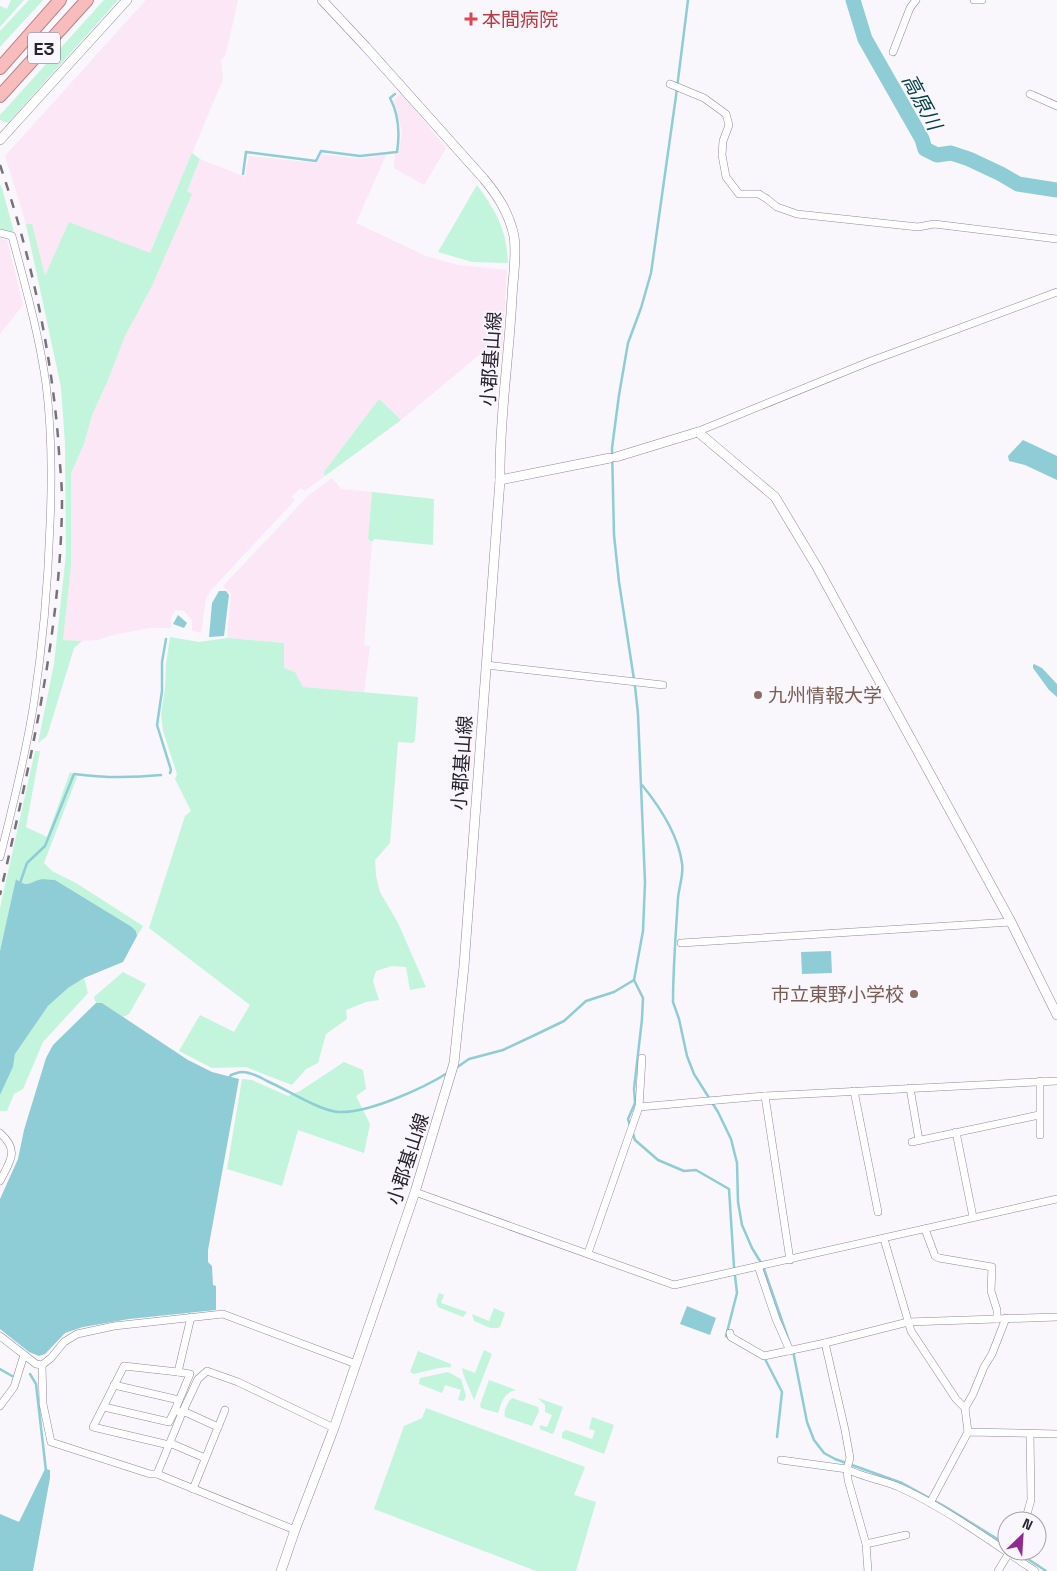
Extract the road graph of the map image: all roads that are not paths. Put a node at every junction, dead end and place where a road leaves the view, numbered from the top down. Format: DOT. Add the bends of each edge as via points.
graph roads {
  1 [pos="60,0"];
  2 [pos="87,0"];
  3 [pos="127,0"];
  4 [pos="322,0"];
  5 [pos="916,0"];
  6 [pos="974,0"];
  7 [pos="982,0"];
  8 [pos="893,52"];
  9 [pos="0,68"];
  10 [pos="670,84"];
  11 [pos="1030,94"];
  12 [pos="0,96"];
  13 [pos="1057,106"];
  14 [pos="1,137"];
  15 [pos="0,233"];
  16 [pos="1057,238"];
  17 [pos="1057,292"];
  18 [pos="680,438"];
  19 [pos="500,480"];
  20 [pos="486,665"];
  21 [pos="663,686"];
  22 [pos="0,857"];
  23 [pos="1011,922"];
  24 [pos="681,942"];
  25 [pos="1057,1015"];
  26 [pos="642,1058"];
  27 [pos="1057,1080"];
  28 [pos="1040,1081"];
  29 [pos="910,1088"];
  30 [pos="854,1091"];
  31 [pos="765,1096"];
  32 [pos="639,1107"];
  33 [pos="1040,1115"];
  34 [pos="956,1132"];
  35 [pos="0,1133"];
  36 [pos="1040,1135"];
  37 [pos="919,1140"];
  38 [pos="912,1142"];
  39 [pos="0,1181"];
  40 [pos="415,1192"];
  41 [pos="1057,1199"];
  42 [pos="878,1212"];
  43 [pos="973,1217"];
  44 [pos="924,1229"];
  45 [pos="884,1239"];
  46 [pos="588,1253"];
  47 [pos="790,1260"];
  48 [pos="758,1266"];
  49 [pos="191,1317"];
  50 [pos="1057,1317"];
  51 [pos="1006,1318"];
  52 [pos="997,1319"];
  53 [pos="908,1322"];
  54 [pos="730,1333"];
  55 [pos="0,1336"];
  56 [pos="826,1343"];
  57 [pos="790,1351"];
  58 [pos="24,1355"];
  59 [pos="42,1364"];
  60 [pos="356,1364"];
  61 [pos="178,1372"];
  62 [pos="114,1385"];
  63 [pos="179,1400"];
  64 [pos="0,1406"];
  65 [pos="104,1407"];
  66 [pos="965,1408"];
  67 [pos="175,1410"];
  68 [pos="225,1410"];
  69 [pos="183,1412"];
  70 [pos="218,1427"];
  71 [pos="334,1428"];
  72 [pos="968,1432"];
  73 [pos="1030,1434"];
  74 [pos="1057,1434"];
  75 [pos="169,1444"];
  76 [pos="205,1458"];
  77 [pos="781,1460"];
  78 [pos="847,1469"];
  79 [pos="157,1474"];
  80 [pos="193,1489"];
  81 [pos="930,1503"];
  82 [pos="1028,1511"];
  83 [pos="295,1530"];
  84 [pos="906,1535"];
  85 [pos="866,1544"];
  86 [pos="997,1544"];
  87 [pos="1022,1561"];
  88 [pos="281,1571"];
  89 [pos="868,1571"];
  90 [pos="1035,1571"];
  1 -- 9 [label="highway, E3"];
  2 -- 12 [label="highway, E3"];
  3 -- 14 [label="main road"];
  4 -- 19 [label="main road, 小郡基山線" via="484,179 508,215 515,245"];
  5 -- 8 [label="street"];
  6 -- 7 [label="street"];
  10 -- 16 [label="street" via="704,98 726,114 729,125 722,155 726,177 740,194 759,194 777,207 797,214 918,227 934,224"];
  11 -- 13 [label="street"];
  15 -- 22 [label="street" via="12,236 29,298 46,384 52,467 50,567 38,670"];
  17 -- 18 [label="street" via="871,361"];
  18 -- 19 [label="main road" via="613,458"];
  18 -- 23 [label="main road" via="698,432 775,497 817,567"];
  19 -- 20 [label="main road, 小郡基山線"];
  20 -- 21 [label="street"];
  20 -- 40 [label="main road, 小郡基山線" via="454,1063"];
  23 -- 24 [label="street"];
  23 -- 25 [label="main road"];
  26 -- 32 [label="street"];
  27 -- 28 [label="street"];
  28 -- 29 [label="street"];
  28 -- 33 [label="street"];
  29 -- 30 [label="street"];
  29 -- 37 [label="street"];
  30 -- 31 [label="street"];
  30 -- 42 [label="street"];
  31 -- 32 [label="street"];
  31 -- 47 [label="street"];
  32 -- 46 [label="street"];
  33 -- 34 [label="street"];
  33 -- 36 [label="street"];
  34 -- 37 [label="street"];
  34 -- 43 [label="street"];
  35 -- 39 [label="street" via="12,1149"];
  37 -- 38 [label="street"];
  40 -- 46 [label="street"];
  40 -- 60 [label="main road, 小郡基山線"];
  41 -- 43 [label="street"];
  43 -- 44 [label="street"];
  44 -- 45 [label="street"];
  44 -- 52 [label="street" via="935,1256 992,1267 991,1291"];
  45 -- 47 [label="street"];
  45 -- 53 [label="street"];
  46 -- 48 [label="street" via="674,1285"];
  47 -- 48 [label="street"];
  48 -- 57 [label="street"];
  49 -- 59 [label="street" via="77,1334"];
  49 -- 60 [label="street" via="223,1314"];
  49 -- 61 [label="street"];
  50 -- 51 [label="street"];
  51 -- 52 [label="street"];
  51 -- 66 [label="street"];
  52 -- 53 [label="street"];
  53 -- 56 [label="street"];
  53 -- 66 [label="street" via="951,1392"];
  54 -- 57 [label="street" via="731,1337 764,1356"];
  55 -- 58 [label="street"];
  56 -- 57 [label="street"];
  56 -- 78 [label="street" via="850,1458"];
  58 -- 59 [label="street" via="36,1364"];
  58 -- 64 [label="street" via="14,1387"];
  59 -- 79 [label="street" via="43,1404 51,1442"];
  60 -- 71 [label="main road, 小郡基山線"];
  61 -- 62 [label="street" via="124,1366"];
  61 -- 63 [label="street" via="190,1374"];
  62 -- 63 [label="street"];
  62 -- 65 [label="street"];
  63 -- 67 [label="street"];
  65 -- 67 [label="street" via="169,1422"];
  65 -- 75 [label="street" via="93,1427"];
  66 -- 72 [label="street"];
  67 -- 69 [label="street"];
  68 -- 70 [label="street"];
  69 -- 70 [label="street"];
  69 -- 71 [label="street" via="198,1379 208,1371"];
  69 -- 75 [label="street"];
  70 -- 76 [label="street"];
  71 -- 83 [label="main road, 小郡基山線"];
  72 -- 73 [label="street"];
  72 -- 81 [label="street"];
  73 -- 74 [label="street"];
  73 -- 82 [label="street" via="1031,1500"];
  75 -- 76 [label="street"];
  75 -- 79 [label="street"];
  76 -- 80 [label="street"];
  77 -- 78 [label="street"];
  78 -- 81 [label="street" via="900,1487"];
  78 -- 85 [label="street"];
  79 -- 80 [label="street"];
  80 -- 83 [label="street"];
  81 -- 86 [label="street"];
  83 -- 88 [label="main road, 小郡基山線"];
  84 -- 85 [label="street"];
  85 -- 89 [label="street"];
  87 -- 90 [label="street"];
}
